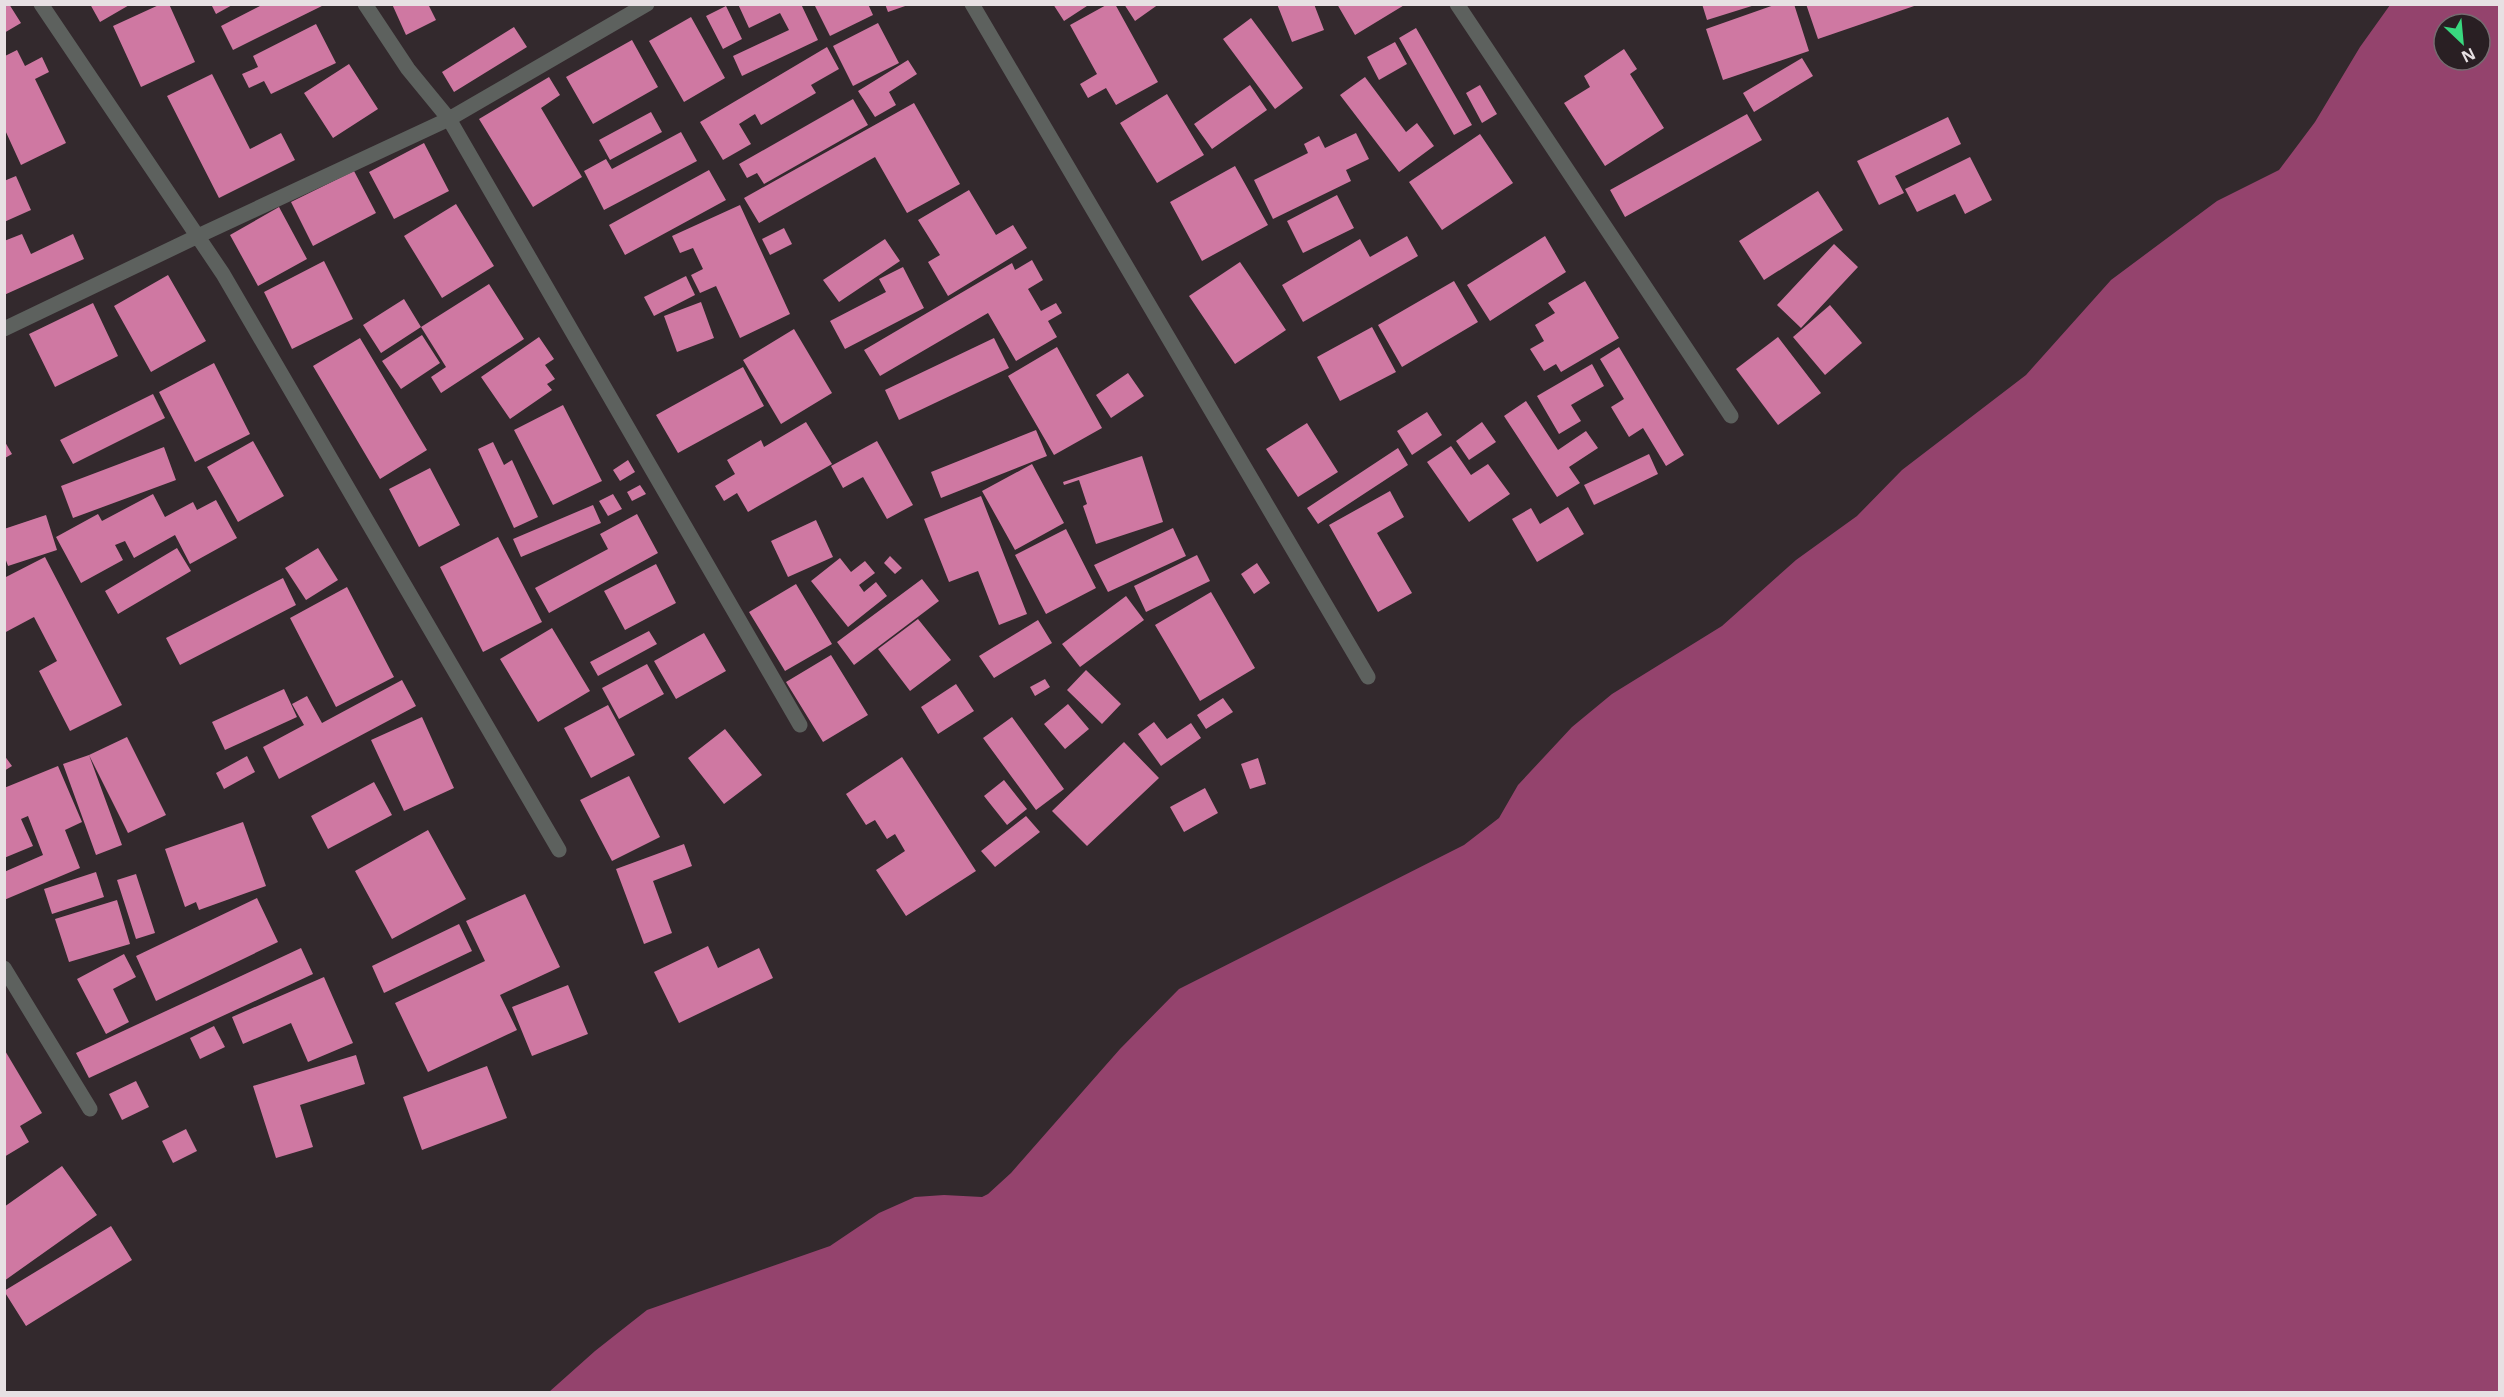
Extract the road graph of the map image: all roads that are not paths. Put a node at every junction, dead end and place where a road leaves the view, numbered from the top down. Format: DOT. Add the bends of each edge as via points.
graph roads {
  1 [pos="41,4"];
  2 [pos="365,4"];
  3 [pos="646,4"];
  4 [pos="972,4"];
  5 [pos="1457,4"];
  6 [pos="449,119"];
  7 [pos="198,236"];
  8 [pos="4,329"];
  9 [pos="1731,416"];
  10 [pos="1368,677"];
  11 [pos="800,725"];
  12 [pos="559,850"];
  13 [pos="4,968"];
  14 [pos="90,1109"];
  1 -- 7 [label="street"];
  2 -- 6 [label="street" via="408,69"];
  3 -- 6 [label="street"];
  4 -- 10 [label="street"];
  5 -- 9 [label="street"];
  6 -- 7 [label="street"];
  6 -- 11 [label="street"];
  7 -- 8 [label="street"];
  7 -- 12 [label="street"];
  13 -- 14 [label="street"];
}
